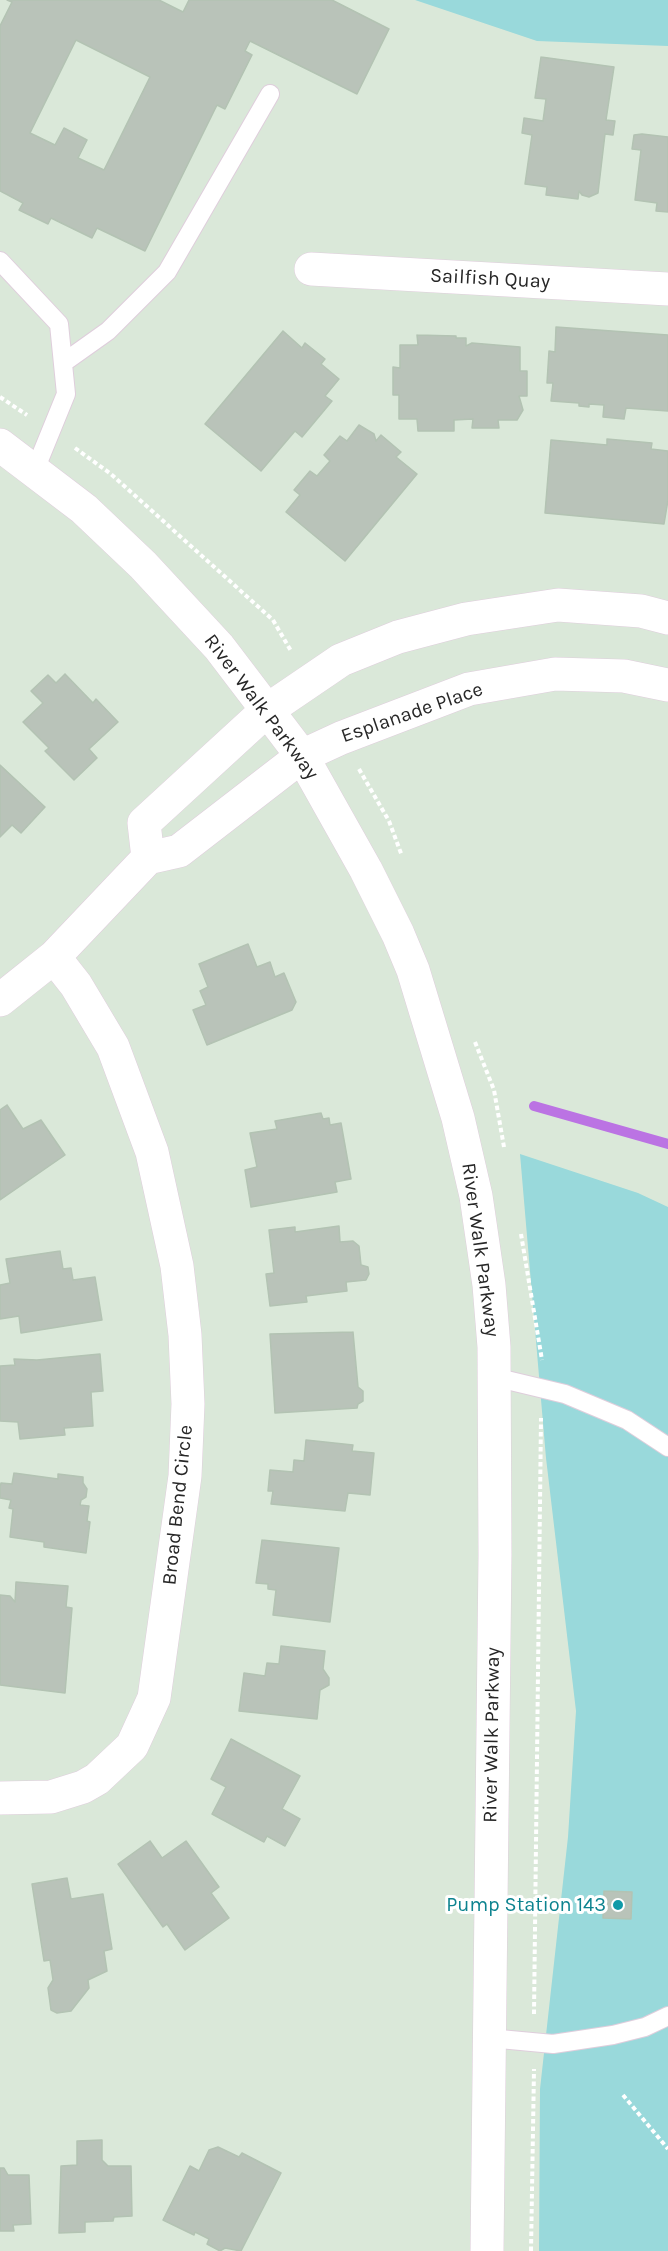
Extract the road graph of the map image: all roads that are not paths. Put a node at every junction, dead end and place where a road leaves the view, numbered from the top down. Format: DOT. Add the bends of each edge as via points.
graph roads {
  1 [pos="270,94"];
  2 [pos="0,261"];
  3 [pos="311,269"];
  4 [pos="668,289"];
  5 [pos="63,363"];
  6 [pos="0,445"];
  7 [pos="35,470"];
  8 [pos="668,618"];
  9 [pos="668,685"];
  10 [pos="266,711"];
  11 [pos="302,756"];
  12 [pos="148,858"];
  13 [pos="54,957"];
  14 [pos="0,1000"];
  15 [pos="494,1377"];
  16 [pos="668,1447"];
  17 [pos="0,1798"];
  18 [pos="668,2016"];
  19 [pos="489,2038"];
  20 [pos="487,2251"];
  1 -- 5 [label="lane" via="167,272 108,331"];
  2 -- 5 [label="lane" via="59,324"];
  3 -- 4 [label="street, Sailfish Quay"];
  5 -- 7 [label="lane" via="66,394"];
  6 -- 7 [label="street, River Walk Parkway"];
  7 -- 10 [label="street, River Walk Parkway" via="144,565 219,647"];
  8 -- 10 [label="street" via="641,611 558,605 466,619 398,638 341,660"];
  9 -- 11 [label="street, Esplanade Place" via="624,676 555,674 469,689 365,726"];
  10 -- 11 [label="street, River Walk Parkway"];
  10 -- 12 [label="street" via="144,823"];
  11 -- 12 [label="street" via="179,851"];
  11 -- 15 [label="street, River Walk Parkway" via="366,870 413,970 459,1118 489,1285"];
  12 -- 13 [label="street"];
  13 -- 14 [label="street"];
  13 -- 17 [label="street, Broad Bend Circle" via="82,994 113,1047 153,1152 177,1266 185,1335 185,1476 154,1698 132,1746 98,1779 82,1787 51,1797"];
  15 -- 16 [label="lane" via="565,1394 627,1420"];
  15 -- 19 [label="street, River Walk Parkway"];
  18 -- 19 [label="lane" via="614,2035 553,2044"];
  19 -- 20 [label="street, River Walk Parkway"];
}
